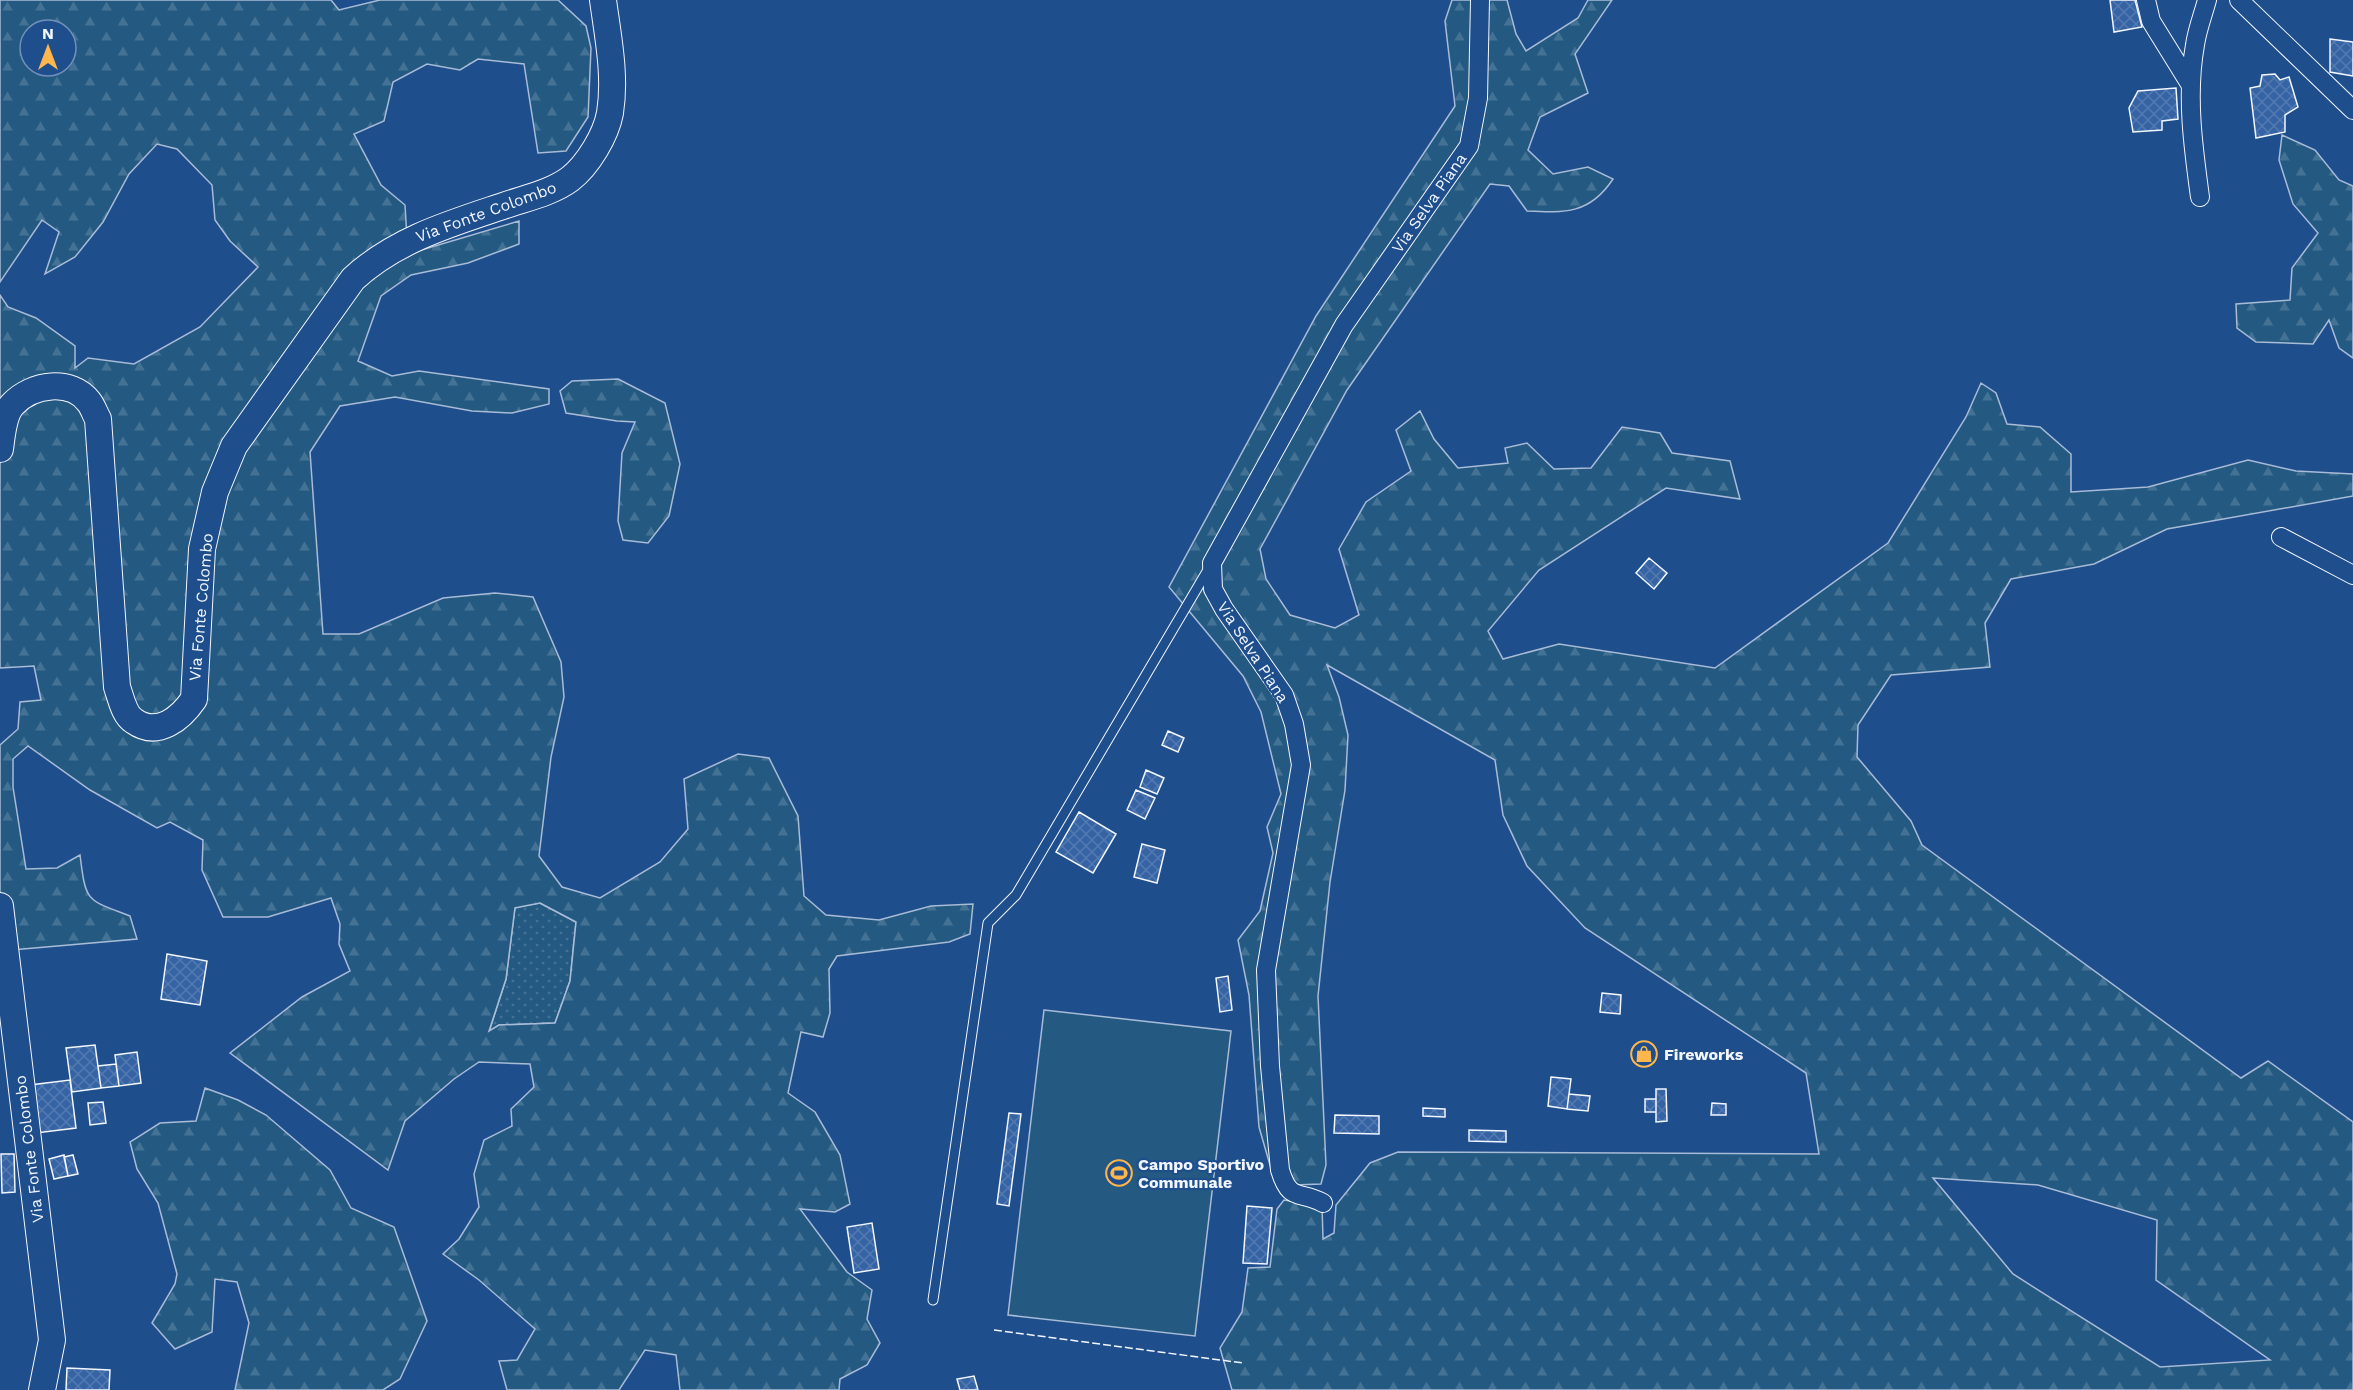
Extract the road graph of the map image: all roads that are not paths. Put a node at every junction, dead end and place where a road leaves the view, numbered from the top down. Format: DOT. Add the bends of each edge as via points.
graph roads {
  1 [pos="603,0"];
  2 [pos="1480,0"];
  3 [pos="2146,0"];
  4 [pos="2207,0"];
  5 [pos="2240,0"];
  6 [pos="2190,84"];
  7 [pos="2353,110"];
  8 [pos="2200,197"];
  9 [pos="0,449"];
  10 [pos="2281,537"];
  11 [pos="1212,564"];
  12 [pos="2353,575"];
  13 [pos="0,906"];
  14 [pos="1322,1202"];
  15 [pos="933,1300"];
  16 [pos="44,1388"];
  1 -- 9 [label="street, Via Fonte Colombo" via="612,74 609,115 600,140 573,177 555,188 405,242 371,262 353,279 234,446 215,492 202,549 194,699 183,716 168,725 149,726 133,721 117,687 98,419 88,401 56,385 35,389 12,404"];
  2 -- 11 [label="street, Via Selva Piana" via="1478,98 1468,146 1344,325"];
  3 -- 6 [label="street" via="2151,21"];
  4 -- 6 [label="street" via="2195,43"];
  5 -- 7 [label="street"];
  6 -- 8 [label="street"];
  10 -- 12 [label="street"];
  11 -- 14 [label="street, Via Selva Piana" via="1213,590 1284,695 1294,724 1301,765 1266,970 1270,1066 1284,1185 1296,1196"];
  11 -- 15 [label="lane" via="1016,895 988,923"];
  13 -- 16 [label="street, Via Fonte Colombo" via="52,1340"];
}
